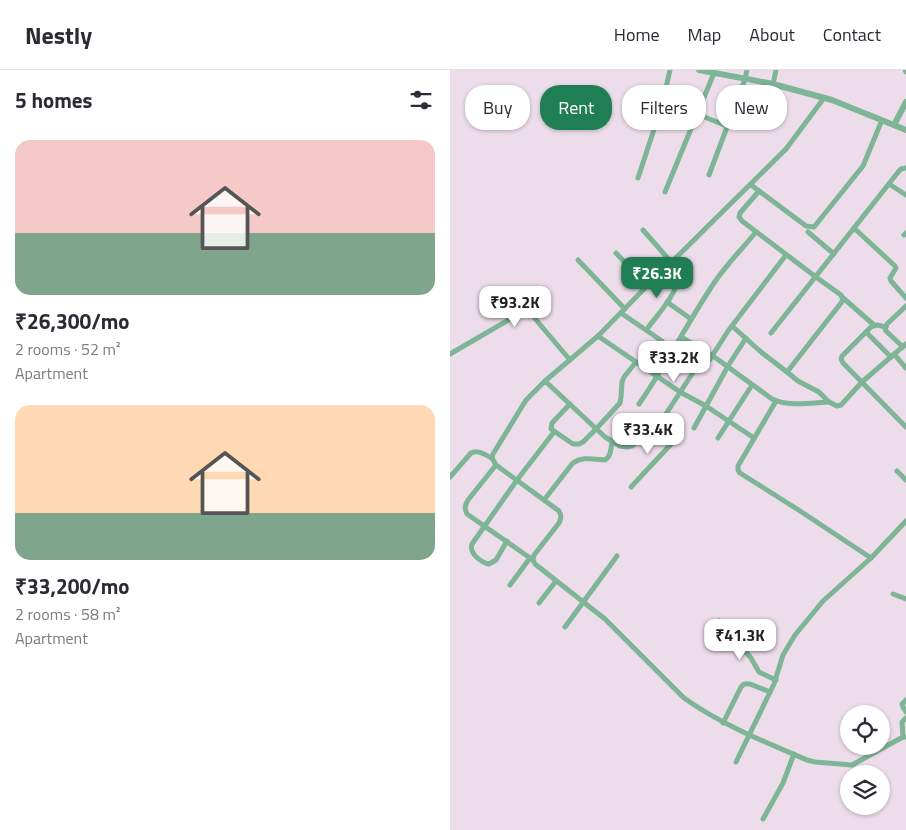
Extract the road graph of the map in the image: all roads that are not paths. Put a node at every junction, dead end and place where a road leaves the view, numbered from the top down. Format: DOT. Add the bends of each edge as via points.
graph roads {
  1 [pos="670,70"];
  2 [pos="700,70"];
  3 [pos="747,70"];
  4 [pos="776,70"];
  5 [pos="714,73"];
  6 [pos="745,79"];
  7 [pos="773,84"];
  8 [pos="667,85"];
  9 [pos="743,85"];
  10 [pos="706,92"];
  11 [pos="824,98"];
  12 [pos="906,102"];
  13 [pos="882,120"];
  14 [pos="894,125"];
  15 [pos="654,130"];
  16 [pos="690,130"];
  17 [pos="726,130"];
  18 [pos="906,130"];
  19 [pos="906,168"];
  20 [pos="709,175"];
  21 [pos="638,178"];
  22 [pos="750,184"];
  23 [pos="889,184"];
  24 [pos="758,191"];
  25 [pos="665,192"];
  26 [pos="906,195"];
  27 [pos="854,228"];
  28 [pos="643,230"];
  29 [pos="756,232"];
  30 [pos="808,232"];
  31 [pos="616,253"];
  32 [pos="834,254"];
  33 [pos="786,255"];
  34 [pos="578,260"];
  35 [pos="672,262"];
  36 [pos="666,268"];
  37 [pos="816,277"];
  38 [pos="647,286"];
  39 [pos="842,298"];
  40 [pos="906,298"];
  41 [pos="667,302"];
  42 [pos="906,306"];
  43 [pos="623,311"];
  44 [pos="691,319"];
  45 [pos="874,325"];
  46 [pos="732,326"];
  47 [pos="886,327"];
  48 [pos="647,329"];
  49 [pos="866,332"];
  50 [pos="772,333"];
  51 [pos="598,336"];
  52 [pos="681,337"];
  53 [pos="746,338"];
  54 [pos="662,340"];
  55 [pos="904,345"];
  56 [pos="450,354"];
  57 [pos="713,356"];
  58 [pos="892,356"];
  59 [pos="570,360"];
  60 [pos="636,362"];
  61 [pos="728,366"];
  62 [pos="906,368"];
  63 [pos="787,372"];
  64 [pos="658,377"];
  65 [pos="546,381"];
  66 [pos="862,382"];
  67 [pos="752,385"];
  68 [pos="680,392"];
  69 [pos="776,401"];
  70 [pos="829,402"];
  71 [pos="570,404"];
  72 [pos="639,404"];
  73 [pos="706,406"];
  74 [pos="729,421"];
  75 [pos="660,423"];
  76 [pos="906,427"];
  77 [pos="694,428"];
  78 [pos="596,429"];
  79 [pos="554,432"];
  80 [pos="718,438"];
  81 [pos="754,438"];
  82 [pos="612,442"];
  83 [pos="492,458"];
  84 [pos="496,465"];
  85 [pos="897,471"];
  86 [pos="450,477"];
  87 [pos="517,480"];
  88 [pos="906,480"];
  89 [pos="631,488"];
  90 [pos="544,500"];
  91 [pos="906,521"];
  92 [pos="484,526"];
  93 [pos="507,542"];
  94 [pos="617,556"];
  95 [pos="871,558"];
  96 [pos="531,559"];
  97 [pos="556,581"];
  98 [pos="510,585"];
  99 [pos="893,594"];
  100 [pos="906,599"];
  101 [pos="584,602"];
  102 [pos="539,603"];
  103 [pos="719,620"];
  104 [pos="565,627"];
  105 [pos="776,680"];
  106 [pos="770,692"];
  107 [pos="906,700"];
  108 [pos="906,712"];
  109 [pos="906,718"];
  110 [pos="723,723"];
  111 [pos="748,735"];
  112 [pos="904,737"];
  113 [pos="794,754"];
  114 [pos="736,762"];
  115 [pos="763,819"];
  1 -- 8 [label="street"];
  2 -- 5 [label="street"];
  3 -- 6 [label="street"];
  4 -- 7 [label="street"];
  5 -- 6 [label="street"];
  5 -- 10 [label="street"];
  6 -- 7 [label="street"];
  6 -- 9 [label="street"];
  7 -- 11 [label="street"];
  11 -- 13 [label="street"];
  11 -- 22 [label="street" via="786,149"];
  12 -- 14 [label="street"];
  13 -- 14 [label="street"];
  13 -- 24 [label="street" via="863,166 814,228 806,226"];
  14 -- 18 [label="street"];
  15 -- 21 [label="street"];
  16 -- 25 [label="street"];
  17 -- 20 [label="street"];
  19 -- 23 [label="street" via="901,169"];
  22 -- 24 [label="street"];
  22 -- 35 [label="street"];
  23 -- 26 [label="street"];
  23 -- 27 [label="street"];
  24 -- 29 [label="street" via="739,217"];
  27 -- 32 [label="street"];
  27 -- 40 [label="street" via="896,266 890,278"];
  28 -- 35 [label="street"];
  29 -- 33 [label="street"];
  29 -- 44 [label="street" via="718,278"];
  30 -- 32 [label="street"];
  31 -- 38 [label="street"];
  32 -- 37 [label="street"];
  33 -- 37 [label="street"];
  33 -- 46 [label="street"];
  34 -- 43 [label="street"];
  35 -- 36 [label="street"];
  36 -- 38 [label="street"];
  36 -- 41 [label="street" via="677,280"];
  37 -- 39 [label="street"];
  37 -- 50 [label="street"];
  38 -- 43 [label="street"];
  39 -- 45 [label="street"];
  39 -- 63 [label="street"];
  41 -- 44 [label="street"];
  41 -- 48 [label="street"];
  42 -- 47 [label="street"];
  43 -- 48 [label="street"];
  43 -- 51 [label="street"];
  44 -- 52 [label="street"];
  45 -- 47 [label="street"];
  45 -- 49 [label="street"];
  46 -- 53 [label="street"];
  46 -- 57 [label="street"];
  47 -- 55 [label="street" via="886,331"];
  48 -- 54 [label="street"];
  49 -- 58 [label="street"];
  49 -- 66 [label="street" via="841,359"];
  51 -- 59 [label="street"];
  51 -- 60 [label="street"];
  52 -- 57 [label="street"];
  52 -- 64 [label="street"];
  53 -- 61 [label="street"];
  53 -- 63 [label="street"];
  55 -- 58 [label="street"];
  56 -- 59 [label="street" via="524,311 532,315"];
  57 -- 61 [label="street"];
  57 -- 68 [label="street" via="705,367 694,372"];
  58 -- 62 [label="street"];
  58 -- 66 [label="street"];
  59 -- 65 [label="street"];
  60 -- 64 [label="street"];
  60 -- 78 [label="street" via="622,382 620,402"];
  61 -- 67 [label="street"];
  61 -- 73 [label="street"];
  63 -- 70 [label="street"];
  64 -- 68 [label="street"];
  64 -- 72 [label="street"];
  65 -- 71 [label="street"];
  65 -- 83 [label="street" via="526,400"];
  66 -- 70 [label="street" via="841,405"];
  66 -- 76 [label="street"];
  67 -- 69 [label="street"];
  67 -- 74 [label="street"];
  68 -- 73 [label="street"];
  68 -- 75 [label="street"];
  69 -- 70 [label="street" via="796,404"];
  69 -- 81 [label="street"];
  71 -- 78 [label="street"];
  71 -- 79 [label="street" via="552,423"];
  73 -- 74 [label="street"];
  73 -- 77 [label="street"];
  74 -- 80 [label="street"];
  74 -- 81 [label="street"];
  75 -- 82 [label="street" via="632,446"];
  75 -- 89 [label="street" via="673,435 673,442"];
  78 -- 79 [label="street" via="579,444 573,444"];
  78 -- 82 [label="street"];
  79 -- 87 [label="street"];
  81 -- 95 [label="street" via="738,466 740,473"];
  82 -- 90 [label="street" via="605,460 576,460"];
  83 -- 84 [label="street"];
  83 -- 86 [label="street" via="477,451 471,453"];
  84 -- 87 [label="street"];
  84 -- 92 [label="street" via="464,509"];
  85 -- 88 [label="street"];
  87 -- 90 [label="street"];
  87 -- 92 [label="street"];
  90 -- 96 [label="street" via="559,511 561,518"];
  91 -- 95 [label="street"];
  92 -- 93 [label="street"];
  92 -- 93 [label="street" via="470,547 484,563 496,560"];
  93 -- 96 [label="street"];
  94 -- 101 [label="street"];
  95 -- 105 [label="street" via="823,600 783,655"];
  96 -- 97 [label="street"];
  96 -- 98 [label="street"];
  97 -- 101 [label="street"];
  97 -- 102 [label="street"];
  99 -- 100 [label="street"];
  101 -- 104 [label="street"];
  101 -- 110 [label="street" via="684,698"];
  103 -- 105 [label="street" via="759,672"];
  105 -- 106 [label="street"];
  106 -- 110 [label="street" via="744,684"];
  106 -- 111 [label="street"];
  107 -- 108 [label="street" via="902,704"];
  109 -- 112 [label="street" via="902,722"];
  110 -- 111 [label="street"];
  111 -- 113 [label="street"];
  111 -- 114 [label="street"];
  112 -- 113 [label="street" via="852,765 815,762"];
  113 -- 115 [label="street" via="783,783"];
}
